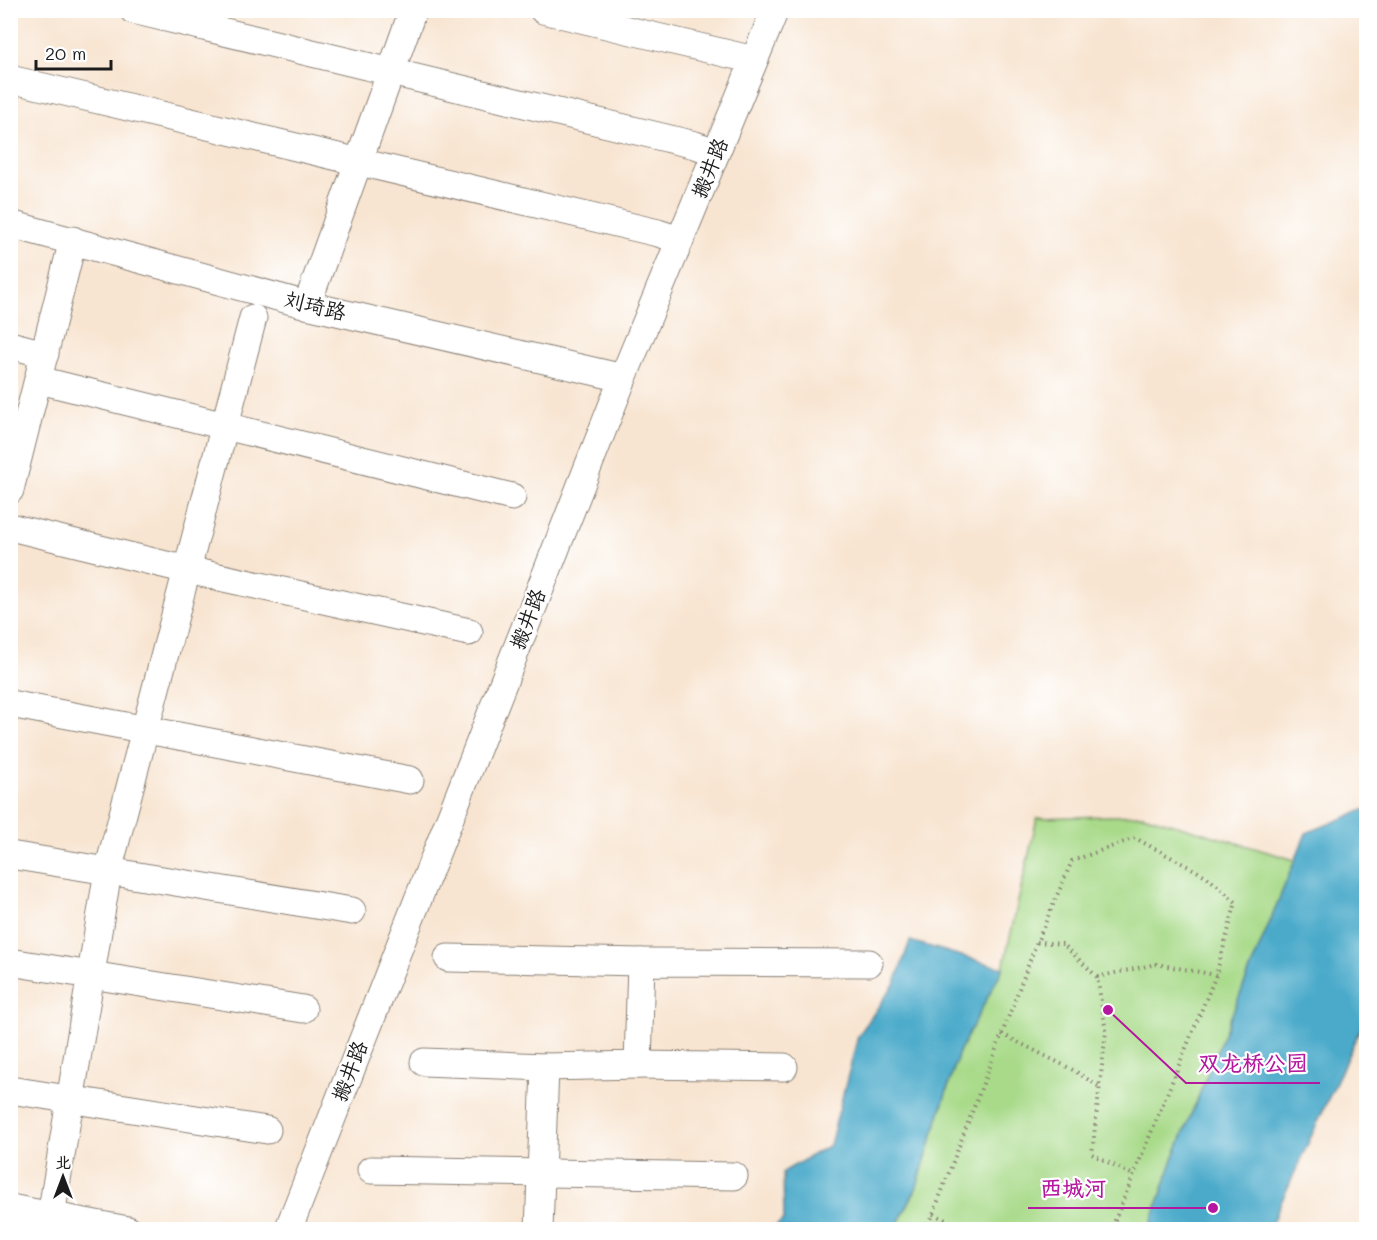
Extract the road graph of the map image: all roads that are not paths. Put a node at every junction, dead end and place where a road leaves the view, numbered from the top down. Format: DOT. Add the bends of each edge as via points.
graph roads {
  1 [pos="133,10"];
  2 [pos="413,10"];
  3 [pos="543,10"];
  4 [pos="775,10"];
  5 [pos="754,60"];
  6 [pos="391,72"];
  7 [pos="10,79"];
  8 [pos="716,152"];
  9 [pos="359,162"];
  10 [pos="10,224"];
  11 [pos="73,240"];
  12 [pos="680,240"];
  13 [pos="307,305"];
  14 [pos="253,318"];
  15 [pos="10,345"];
  16 [pos="45,354"];
  17 [pos="623,378"];
  18 [pos="39,380"];
  19 [pos="224,427"];
  20 [pos="11,488"];
  21 [pos="512,497"];
  22 [pos="10,527"];
  23 [pos="187,570"];
  24 [pos="469,632"];
  25 [pos="10,704"];
  26 [pos="145,729"];
  27 [pos="410,780"];
  28 [pos="10,855"];
  29 [pos="108,871"];
  30 [pos="352,911"];
  31 [pos="448,958"];
  32 [pos="10,962"];
  33 [pos="641,962"];
  34 [pos="869,963"];
  35 [pos="91,975"];
  36 [pos="303,1009"];
  37 [pos="424,1062"];
  38 [pos="638,1065"];
  39 [pos="545,1067"];
  40 [pos="784,1067"];
  41 [pos="10,1090"];
  42 [pos="70,1099"];
  43 [pos="267,1130"];
  44 [pos="371,1170"];
  45 [pos="541,1173"];
  46 [pos="734,1176"];
  47 [pos="10,1208"];
  48 [pos="51,1216"];
  49 [pos="89,1226"];
  50 [pos="128,1230"];
  51 [pos="288,1230"];
  52 [pos="539,1230"];
  1 -- 6 [label="street"];
  2 -- 6 [label="street"];
  3 -- 5 [label="street"];
  4 -- 5 [label="street, 搬井路"];
  5 -- 8 [label="street, 搬井路"];
  6 -- 8 [label="street"];
  6 -- 9 [label="street"];
  7 -- 9 [label="street"];
  8 -- 12 [label="street, 搬井路"];
  9 -- 12 [label="street"];
  9 -- 13 [label="street"];
  10 -- 11 [label="street, 刘琦路"];
  11 -- 13 [label="street, 刘琦路"];
  11 -- 16 [label="street"];
  12 -- 17 [label="street, 搬井路"];
  13 -- 17 [label="street, 刘琦路"];
  14 -- 19 [label="street"];
  15 -- 16 [label="street"];
  16 -- 18 [label="street"];
  17 -- 51 [label="street, 搬井路"];
  18 -- 19 [label="street"];
  18 -- 20 [label="street"];
  19 -- 21 [label="street"];
  19 -- 23 [label="street"];
  22 -- 23 [label="street"];
  23 -- 24 [label="street"];
  23 -- 26 [label="street"];
  25 -- 26 [label="street"];
  26 -- 27 [label="street"];
  26 -- 29 [label="street"];
  28 -- 29 [label="street"];
  29 -- 30 [label="street"];
  29 -- 35 [label="street"];
  31 -- 33 [label="street"];
  32 -- 35 [label="street"];
  33 -- 34 [label="street"];
  33 -- 38 [label="street"];
  35 -- 36 [label="street"];
  35 -- 42 [label="street"];
  37 -- 39 [label="street"];
  38 -- 39 [label="street"];
  38 -- 40 [label="street"];
  39 -- 45 [label="street"];
  41 -- 42 [label="street"];
  42 -- 43 [label="street"];
  42 -- 48 [label="street"];
  44 -- 45 [label="street"];
  45 -- 46 [label="street"];
  45 -- 52 [label="street"];
  47 -- 48 [label="street"];
  48 -- 49 [label="street"];
  49 -- 50 [label="street"];
}
